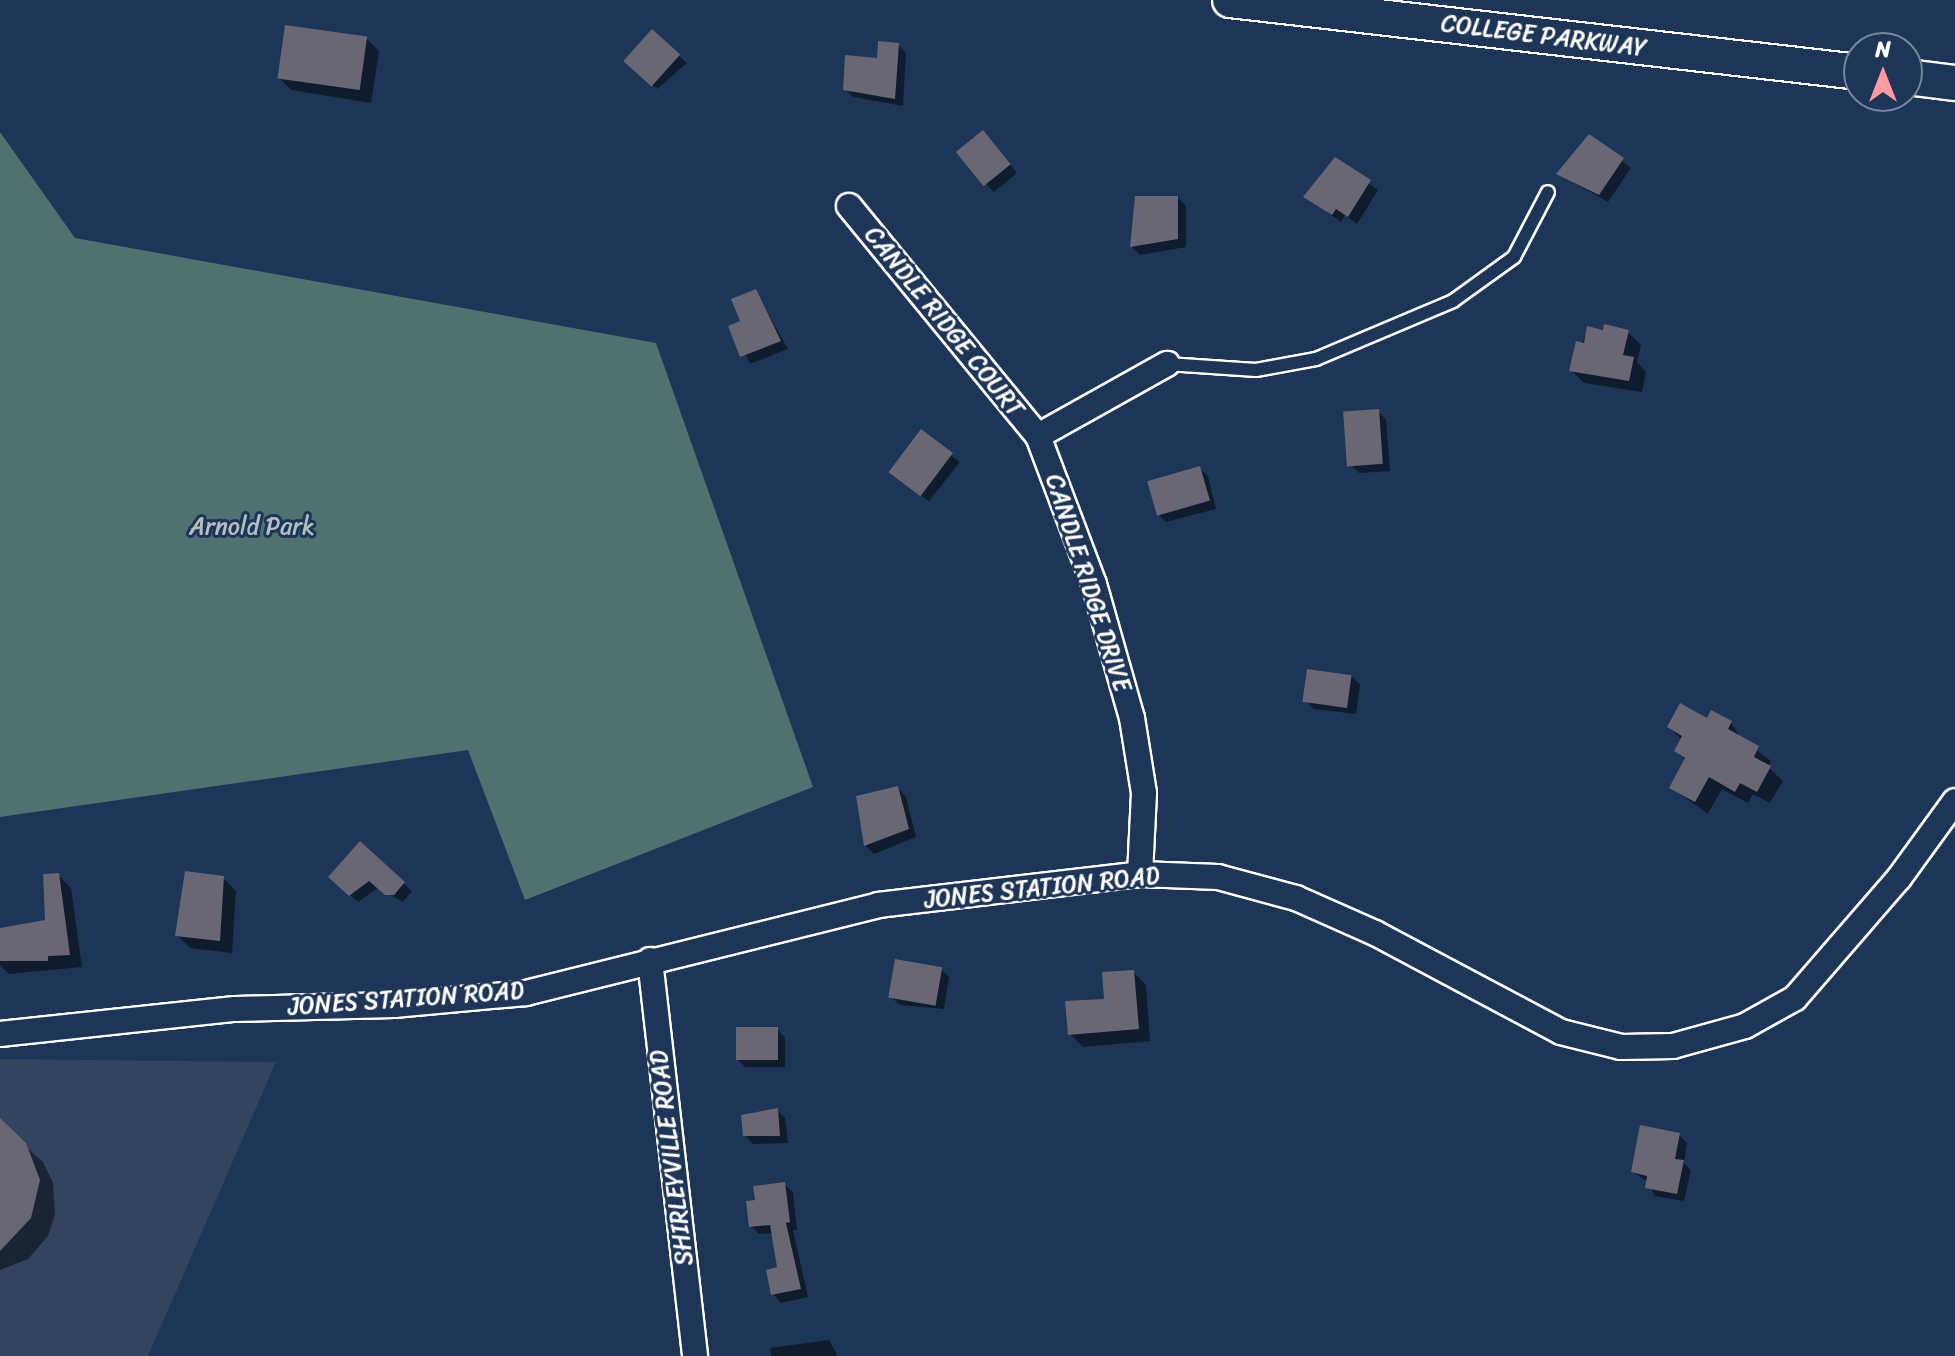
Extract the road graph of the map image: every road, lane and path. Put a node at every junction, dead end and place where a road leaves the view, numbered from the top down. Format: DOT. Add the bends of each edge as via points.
graph roads {
  1 [pos="1230,0"];
  2 [pos="1843,70"];
  3 [pos="1923,79"];
  4 [pos="1955,83"];
  5 [pos="1548,192"];
  6 [pos="849,206"];
  7 [pos="1167,364"];
  8 [pos="1038,436"];
  9 [pos="1955,801"];
  10 [pos="1140,874"];
  11 [pos="650,960"];
  12 [pos="0,1034"];
  13 [pos="695,1356"];
  1 -- 2 [label="main road, COLLEGE PARKWAY"];
  3 -- 4 [label="main road"];
  5 -- 7 [label="lane" via="1514,257 1453,301 1316,359 1256,370"];
  6 -- 8 [label="street, CANDLE RIDGE COURT"];
  7 -- 8 [label="street, CANDLE RIDGE COURT"];
  8 -- 10 [label="street, CANDLE RIDGE DRIVE" via="1094,584 1132,718 1144,793"];
  9 -- 10 [label="street, JONES STATION ROAD" via="1899,878 1795,998 1745,1026 1673,1046 1621,1047 1561,1032 1375,933 1296,898 1218,877"];
  10 -- 11 [label="street, JONES STATION ROAD" via="878,905"];
  11 -- 12 [label="street, JONES STATION ROAD" via="526,993 394,1005 235,1009"];
  11 -- 13 [label="street, SHIRLEYVILLE ROAD"];
}
